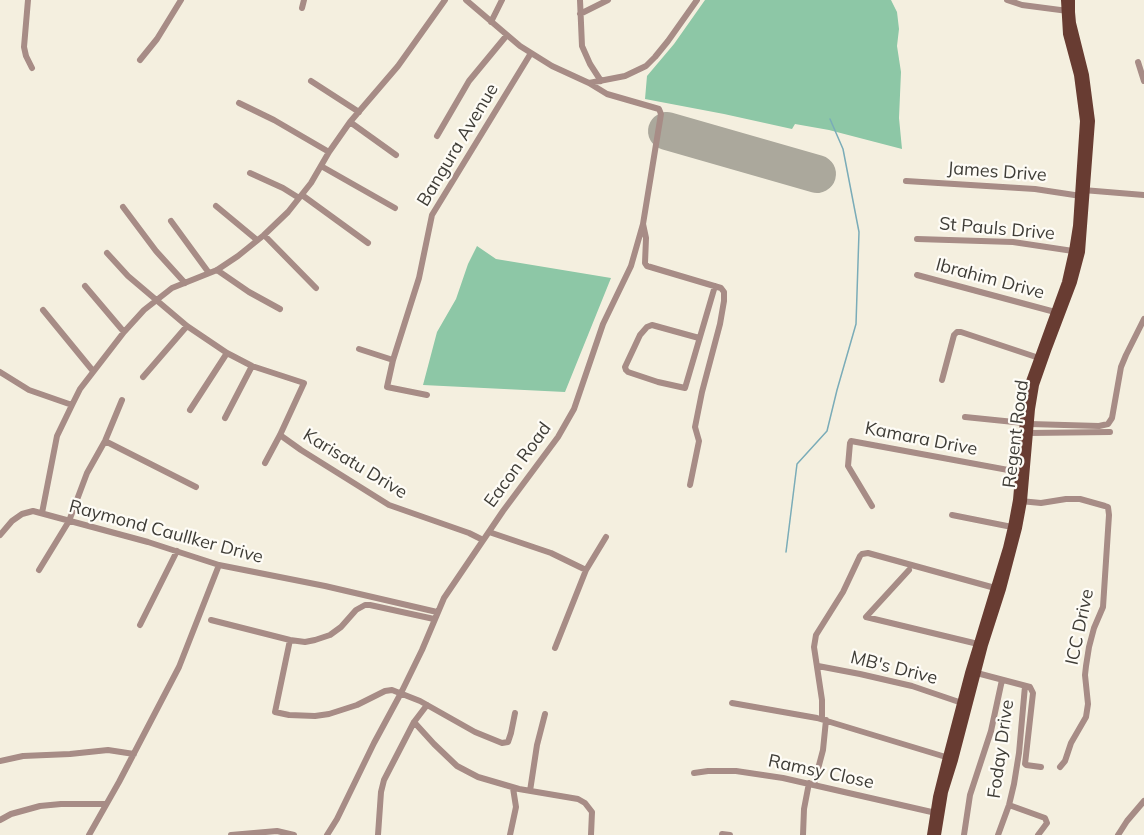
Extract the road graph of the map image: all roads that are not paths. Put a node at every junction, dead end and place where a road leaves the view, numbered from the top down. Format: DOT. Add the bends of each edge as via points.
graph roads {
  1 [pos="28,0"];
  2 [pos="181,0"];
  3 [pos="304,0"];
  4 [pos="445,0"];
  5 [pos="466,0"];
  6 [pos="502,0"];
  7 [pos="580,0"];
  8 [pos="608,0"];
  9 [pos="697,0"];
  10 [pos="1007,0"];
  11 [pos="1065,0"];
  12 [pos="1071,0"];
  13 [pos="302,8"];
  14 [pos="1068,11"];
  15 [pos="580,14"];
  16 [pos="491,22"];
  17 [pos="507,35"];
  18 [pos="531,53"];
  19 [pos="140,60"];
  20 [pos="1138,62"];
  21 [pos="32,68"];
  22 [pos="311,81"];
  23 [pos="601,81"];
  24 [pos="1144,81"];
  25 [pos="589,83"];
  26 [pos="238,103"];
  27 [pos="359,112"];
  28 [pos="350,122"];
  29 [pos="437,136"];
  30 [pos="329,152"];
  31 [pos="396,155"];
  32 [pos="321,166"];
  33 [pos="250,173"];
  34 [pos="906,181"];
  35 [pos="1083,193"];
  36 [pos="1144,195"];
  37 [pos="301,196"];
  38 [pos="216,206"];
  39 [pos="123,207"];
  40 [pos="395,208"];
  41 [pos="171,221"];
  42 [pos="643,224"];
  43 [pos="264,235"];
  44 [pos="918,238"];
  45 [pos="257,240"];
  46 [pos="368,243"];
  47 [pos="1073,251"];
  48 [pos="107,253"];
  49 [pos="217,270"];
  50 [pos="209,273"];
  51 [pos="917,274"];
  52 [pos="185,283"];
  53 [pos="85,286"];
  54 [pos="715,286"];
  55 [pos="316,288"];
  56 [pos="156,299"];
  57 [pos="280,309"];
  58 [pos="43,310"];
  59 [pos="1055,312"];
  60 [pos="1144,319"];
  61 [pos="187,326"];
  62 [pos="124,332"];
  63 [pos="699,338"];
  64 [pos="359,349"];
  65 [pos="227,353"];
  66 [pos="1041,358"];
  67 [pos="393,360"];
  68 [pos="252,366"];
  69 [pos="93,371"];
  70 [pos="0,372"];
  71 [pos="143,377"];
  72 [pos="942,380"];
  73 [pos="427,395"];
  74 [pos="122,400"];
  75 [pos="72,405"];
  76 [pos="190,410"];
  77 [pos="965,417"];
  78 [pos="225,418"];
  79 [pos="1027,424"];
  80 [pos="1110,432"];
  81 [pos="1029,433"];
  82 [pos="280,435"];
  83 [pos="105,441"];
  84 [pos="265,463"];
  85 [pos="1019,472"];
  86 [pos="690,485"];
  87 [pos="196,487"];
  88 [pos="1020,501"];
  89 [pos="872,506"];
  90 [pos="42,513"];
  91 [pos="952,515"];
  92 [pos="69,521"];
  93 [pos="1012,527"];
  94 [pos="489,532"];
  95 [pos="0,535"];
  96 [pos="606,537"];
  97 [pos="483,540"];
  98 [pos="177,551"];
  99 [pos="1008,555"];
  100 [pos="219,566"];
  101 [pos="39,570"];
  102 [pos="586,570"];
  103 [pos="909,570"];
  104 [pos="995,588"];
  105 [pos="437,612"];
  106 [pos="211,620"];
  107 [pos="434,620"];
  108 [pos="140,625"];
  109 [pos="290,640"];
  110 [pos="978,644"];
  111 [pos="555,648"];
  112 [pos="818,666"];
  113 [pos="973,672"];
  114 [pos="1002,680"];
  115 [pos="1025,686"];
  116 [pos="401,693"];
  117 [pos="732,703"];
  118 [pos="962,703"];
  119 [pos="427,705"];
  120 [pos="515,713"];
  121 [pos="545,714"];
  122 [pos="824,720"];
  123 [pos="414,722"];
  124 [pos="134,754"];
  125 [pos="950,758"];
  126 [pos="0,761"];
  127 [pos="1041,767"];
  128 [pos="1060,767"];
  129 [pos="694,773"];
  130 [pos="811,783"];
  131 [pos="513,788"];
  132 [pos="530,791"];
  133 [pos="1144,801"];
  134 [pos="106,804"];
  135 [pos="1009,805"];
  136 [pos="937,813"];
  137 [pos="0,820"];
  138 [pos="249,834"];
  139 [pos="722,834"];
  140 [pos="89,835"];
  141 [pos="231,835"];
  142 [pos="294,835"];
  143 [pos="327,835"];
  144 [pos="378,835"];
  145 [pos="510,835"];
  146 [pos="591,835"];
  147 [pos="730,835"];
  148 [pos="803,835"];
  149 [pos="931,835"];
  150 [pos="937,835"];
  151 [pos="964,835"];
  152 [pos="998,835"];
  153 [pos="1038,835"];
  154 [pos="1118,835"];
  1 -- 21 [label="street" via="24,47"];
  2 -- 19 [label="street"];
  3 -- 13 [label="street"];
  4 -- 27 [label="street"];
  5 -- 16 [label="street"];
  6 -- 16 [label="street"];
  7 -- 15 [label="street"];
  8 -- 15 [label="street"];
  9 -- 23 [label="street" via="646,66"];
  10 -- 14 [label="street"];
  11 -- 14 [label="main road, Regent Road"];
  12 -- 14 [label="main road, Regent Road"];
  14 -- 35 [label="main road, Regent Road" via="1067,34 1078,75 1084,122"];
  15 -- 23 [label="street" via="582,46"];
  16 -- 17 [label="street"];
  17 -- 18 [label="street"];
  17 -- 29 [label="street" via="469,81"];
  18 -- 25 [label="street"];
  18 -- 67 [label="street, Bangura Avenue" via="432,215"];
  20 -- 24 [label="street"];
  22 -- 27 [label="street"];
  23 -- 25 [label="street"];
  25 -- 42 [label="street, Eacon Road" via="661,114"];
  26 -- 30 [label="street"];
  27 -- 28 [label="street"];
  28 -- 30 [label="street"];
  28 -- 31 [label="street"];
  30 -- 32 [label="street"];
  32 -- 37 [label="street"];
  32 -- 40 [label="street"];
  33 -- 37 [label="street"];
  34 -- 35 [label="street, James Drive"];
  35 -- 36 [label="street, James Drive"];
  35 -- 47 [label="main road, Regent Road"];
  35 -- 66 [label="main road, Regent Road" via="1081,252 1071,289"];
  37 -- 43 [label="street"];
  37 -- 46 [label="street"];
  38 -- 45 [label="street"];
  39 -- 52 [label="street"];
  41 -- 50 [label="street"];
  42 -- 54 [label="street" via="647,266"];
  42 -- 94 [label="street, Eacon Road" via="631,266 603,324 574,409"];
  43 -- 45 [label="street"];
  43 -- 55 [label="street"];
  44 -- 47 [label="street, St Pauls Drive" via="1013,242"];
  45 -- 49 [label="street"];
  47 -- 59 [label="main road, Regent Road"];
  48 -- 56 [label="street"];
  49 -- 50 [label="street"];
  49 -- 57 [label="street"];
  50 -- 52 [label="street"];
  51 -- 59 [label="street, Ibrahim Drive"];
  52 -- 56 [label="street"];
  53 -- 62 [label="street"];
  54 -- 63 [label="street"];
  54 -- 86 [label="street" via="724,292 724,301 695,427 699,441"];
  56 -- 61 [label="street"];
  56 -- 62 [label="street"];
  58 -- 69 [label="street"];
  59 -- 66 [label="main road, Regent Road"];
  60 -- 79 [label="street" via="1121,367 1108,424"];
  61 -- 65 [label="street"];
  61 -- 71 [label="street"];
  62 -- 69 [label="street"];
  63 -- 63 [label="street" via="685,388 626,370 647,327"];
  64 -- 67 [label="street"];
  65 -- 68 [label="street"];
  65 -- 76 [label="street"];
  66 -- 72 [label="street" via="957,332"];
  66 -- 79 [label="main road, Regent Road" via="1029,384"];
  67 -- 73 [label="street, Bangura Avenue" via="387,387"];
  68 -- 78 [label="street"];
  68 -- 82 [label="street" via="304,383"];
  69 -- 75 [label="street"];
  70 -- 75 [label="street" via="29,390"];
  74 -- 83 [label="street"];
  75 -- 90 [label="street" via="57,436"];
  77 -- 79 [label="street"];
  79 -- 81 [label="main road, Regent Road"];
  79 -- 85 [label="main road, Regent Road"];
  80 -- 81 [label="street"];
  81 -- 88 [label="main road, Regent Road"];
  82 -- 84 [label="street"];
  82 -- 97 [label="street, Karisatu Drive" via="389,505"];
  83 -- 87 [label="street"];
  83 -- 92 [label="street" via="87,473"];
  85 -- 88 [label="main road, Regent Road"];
  85 -- 89 [label="street, Kamara Drive" via="851,441 848,466"];
  88 -- 93 [label="main road, Regent Road"];
  88 -- 99 [label="main road, Regent Road"];
  88 -- 128 [label="street, ICC Drive" via="1080,499 1108,507 1103,607 1086,666 1086,717"];
  90 -- 92 [label="street, Raymond Caullker Drive"];
  90 -- 95 [label="street, Raymond Caullker Drive" via="22,514"];
  91 -- 93 [label="street"];
  92 -- 98 [label="street, Raymond Caullker Drive"];
  92 -- 101 [label="street"];
  93 -- 99 [label="main road, Regent Road"];
  94 -- 97 [label="street, Eacon Road"];
  94 -- 102 [label="street"];
  96 -- 102 [label="street"];
  97 -- 105 [label="street, Eacon Road"];
  98 -- 100 [label="street, Raymond Caullker Drive"];
  98 -- 108 [label="street"];
  99 -- 104 [label="main road, Regent Road"];
  99 -- 113 [label="main road, Regent Road"];
  100 -- 105 [label="street, Raymond Caullker Drive"];
  100 -- 124 [label="street" via="179,667"];
  102 -- 111 [label="street"];
  103 -- 110 [label="street" via="866,617"];
  104 -- 110 [label="main road, Regent Road"];
  104 -- 112 [label="street" via="862,554 817,632 814,646"];
  105 -- 107 [label="street, Eacon Road"];
  106 -- 109 [label="street"];
  107 -- 109 [label="street" via="365,605 330,635 305,642"];
  107 -- 116 [label="street, Eacon Road"];
  109 -- 116 [label="street" via="275,712 329,714 388,690"];
  110 -- 113 [label="main road, Regent Road"];
  112 -- 118 [label="street, MB's Drive" via="912,686"];
  112 -- 122 [label="street"];
  113 -- 114 [label="street, Foday Drive"];
  113 -- 118 [label="main road, Regent Road"];
  113 -- 125 [label="main road, Regent Road"];
  114 -- 115 [label="street, Foday Drive"];
  114 -- 151 [label="street" via="991,731 970,795"];
  115 -- 127 [label="street" via="1033,693 1025,764"];
  115 -- 135 [label="street, Foday Drive"];
  116 -- 119 [label="street"];
  116 -- 143 [label="street, Eacon Road"];
  117 -- 122 [label="street"];
  118 -- 125 [label="main road, Regent Road"];
  119 -- 120 [label="street" via="502,743 508,742 512,733"];
  119 -- 123 [label="street"];
  121 -- 132 [label="street"];
  122 -- 125 [label="street"];
  122 -- 130 [label="street" via="823,750"];
  123 -- 131 [label="street" via="457,766"];
  123 -- 144 [label="street" via="382,786"];
  124 -- 126 [label="street" via="108,750"];
  124 -- 134 [label="street"];
  125 -- 136 [label="main road, Regent Road"];
  129 -- 130 [label="street, Ramsy Close" via="736,771"];
  130 -- 136 [label="street, Ramsy Close"];
  130 -- 148 [label="street"];
  131 -- 132 [label="street"];
  131 -- 145 [label="street" via="516,807"];
  132 -- 146 [label="street" via="585,803 592,812"];
  133 -- 154 [label="street"];
  134 -- 137 [label="street" via="40,806"];
  134 -- 140 [label="street"];
  135 -- 152 [label="street, Foday Drive"];
  135 -- 153 [label="street" via="1045,818 1047,823"];
  136 -- 149 [label="main road, Regent Road"];
  136 -- 150 [label="main road, Regent Road"];
  138 -- 141 [label="street"];
  138 -- 142 [label="street" via="277,831"];
  139 -- 147 [label="street"];
}
